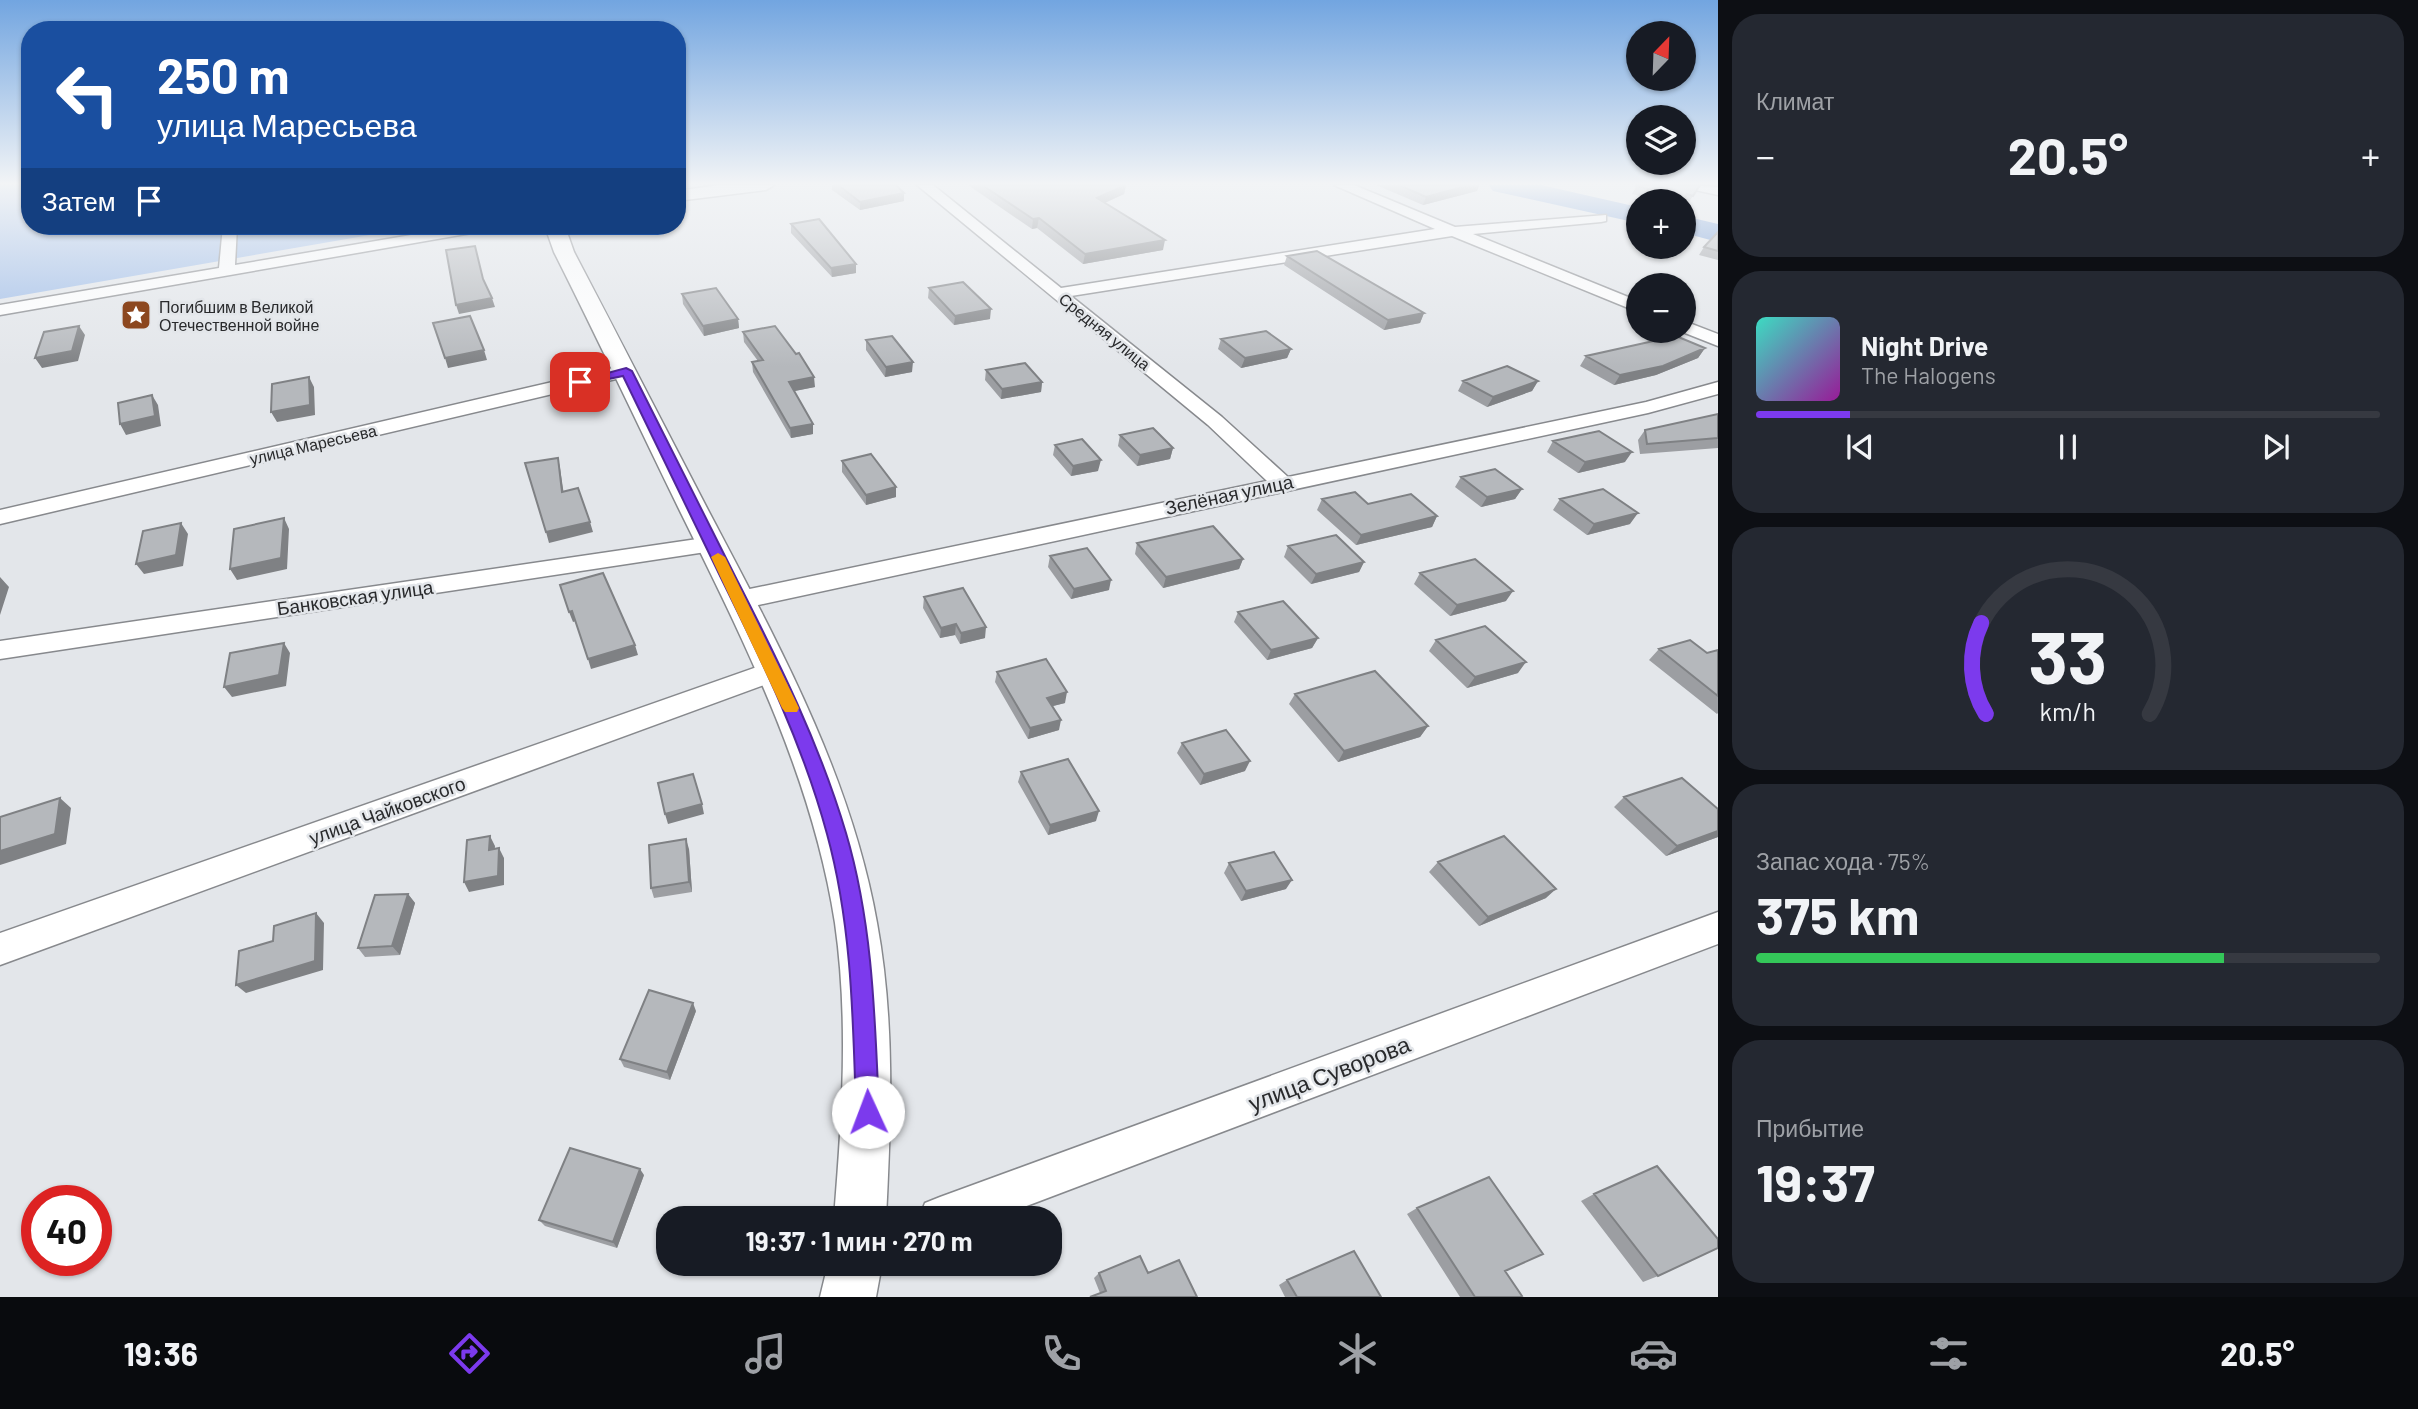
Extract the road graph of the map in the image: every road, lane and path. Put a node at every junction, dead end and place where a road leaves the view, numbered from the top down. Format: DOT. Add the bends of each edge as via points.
graph roads {
  1 [pos="228,246"];
  2 [pos="375,246"];
  3 [pos="562,246"];
  4 [pos="999,246"];
  5 [pos="1370,246"];
  6 [pos="1490,246"];
  7 [pos="226,271"];
  8 [pos="1059,293"];
  9 [pos="1626,302"];
  10 [pos="0,310"];
  11 [pos="1696,331"];
  12 [pos="1718,341"];
  13 [pos="626,371"];
  14 [pos="1718,387"];
  15 [pos="1281,482"];
  16 [pos="0,517"];
  17 [pos="711,544"];
  18 [pos="740,600"];
  19 [pos="0,650"];
  20 [pos="774,671"];
  21 [pos="1718,928"];
  22 [pos="0,949"];
  23 [pos="861,1206"];
  24 [pos="972,1206"];
  25 [pos="852,1276"];
  26 [pos="848,1297"];
  1 -- 7 [label="street"];
  2 -- 7 [label="street"];
  3 -- 13 [label="street"];
  4 -- 8 [label="street, Средняя улица"];
  5 -- 8 [label="street"];
  6 -- 9 [label="street"];
  7 -- 10 [label="street"];
  8 -- 15 [label="street, Средняя улица"];
  11 -- 12 [label="street"];
  13 -- 16 [label="street, улица Маресьева"];
  13 -- 17 [label="street"];
  14 -- 15 [label="street, Зелёная улица" via="1648,407"];
  15 -- 18 [label="street, Зелёная улица"];
  17 -- 18 [label="street"];
  17 -- 19 [label="street, Банковская улица"];
  18 -- 20 [label="street"];
  20 -- 22 [label="street, улица Чайковского"];
  20 -- 23 [label="street" via="810,749 837,836 856,923 868,1112"];
  21 -- 24 [label="street, улица Суворова"];
  25 -- 26 [label="street"];
}
